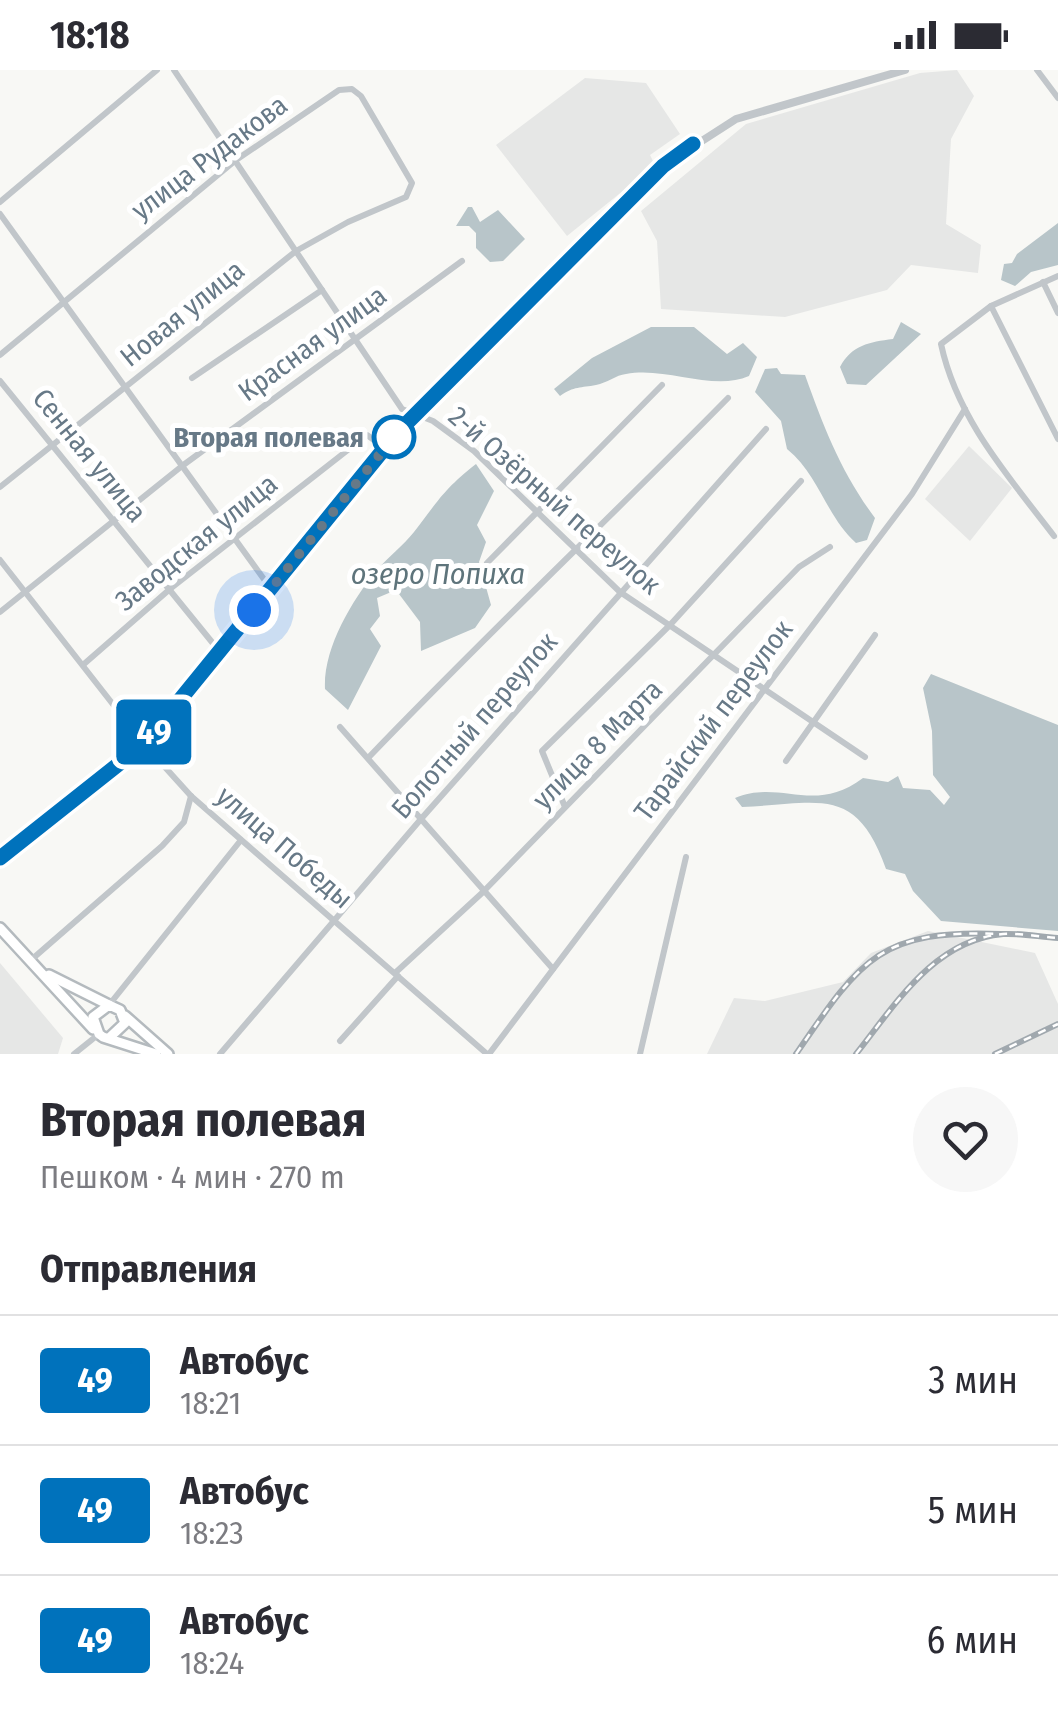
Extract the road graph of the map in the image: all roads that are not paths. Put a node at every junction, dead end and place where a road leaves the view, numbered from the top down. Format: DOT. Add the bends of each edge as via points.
graph roads {
  1 [pos="156,70"];
  2 [pos="174,70"];
  3 [pos="905,70"];
  4 [pos="1036,70"];
  5 [pos="1058,98"];
  6 [pos="236,160"];
  7 [pos="406,197"];
  8 [pos="0,202"];
  9 [pos="0,214"];
  10 [pos="296,251"];
  11 [pos="462,260"];
  12 [pos="1058,276"];
  13 [pos="1043,282"];
  14 [pos="322,290"];
  15 [pos="62,300"];
  16 [pos="990,306"];
  17 [pos="1058,313"];
  18 [pos="356,340"];
  19 [pos="0,356"];
  20 [pos="192,378"];
  21 [pos="0,380"];
  22 [pos="662,385"];
  23 [pos="126,387"];
  24 [pos="728,398"];
  25 [pos="964,408"];
  26 [pos="412,416"];
  27 [pos="766,430"];
  28 [pos="1058,439"];
  29 [pos="53,445"];
  30 [pos="385,448"];
  31 [pos="182,466"];
  32 [pos="802,481"];
  33 [pos="0,488"];
  34 [pos="538,511"];
  35 [pos="114,520"];
  36 [pos="1054,536"];
  37 [pos="234,540"];
  38 [pos="830,547"];
  39 [pos="577,551"];
  40 [pos="0,560"];
  41 [pos="487,562"];
  42 [pos="170,589"];
  43 [pos="272,589"];
  44 [pos="25,591"];
  45 [pos="620,592"];
  46 [pos="0,612"];
  47 [pos="670,625"];
  48 [pos="875,635"];
  49 [pos="220,652"];
  50 [pos="716,656"];
  51 [pos="84,664"];
  52 [pos="764,690"];
  53 [pos="812,722"];
  54 [pos="340,727"];
  55 [pos="144,744"];
  56 [pos="369,758"];
  57 [pos="866,758"];
  58 [pos="786,761"];
  59 [pos="191,796"];
  60 [pos="565,807"];
  61 [pos="420,819"];
  62 [pos="241,840"];
  63 [pos="686,857"];
  64 [pos="0,858"];
  65 [pos="482,892"];
  66 [pos="333,919"];
  67 [pos="0,928"];
  68 [pos="31,960"];
  69 [pos="553,969"];
  70 [pos="397,974"];
  71 [pos="109,1006"];
  72 [pos="124,1015"];
  73 [pos="101,1034"];
  74 [pos="340,1041"];
  75 [pos="74,1054"];
  76 [pos="156,1054"];
  77 [pos="168,1054"];
  78 [pos="220,1054"];
  79 [pos="488,1054"];
  80 [pos="640,1054"];
  1 -- 8 [label="street"];
  2 -- 6 [label="street"];
  3 -- 26 [label="street" via="736,119 693,144 663,166"];
  4 -- 5 [label="street"];
  6 -- 7 [label="street, улица Рудакова" via="332,94 352,89 412,183"];
  6 -- 10 [label="street"];
  6 -- 15 [label="street, улица Рудакова"];
  7 -- 10 [label="street, Новая улица"];
  9 -- 15 [label="street"];
  10 -- 14 [label="street"];
  10 -- 23 [label="street, Новая улица"];
  11 -- 18 [label="street, Красная улица"];
  12 -- 13 [label="street"];
  13 -- 16 [label="street"];
  13 -- 17 [label="street"];
  14 -- 18 [label="street"];
  14 -- 20 [label="street"];
  15 -- 19 [label="street, улица Рудакова"];
  15 -- 23 [label="street"];
  16 -- 25 [label="street" via="941,344"];
  16 -- 28 [label="street"];
  18 -- 26 [label="street"];
  18 -- 31 [label="street, Красная улица"];
  21 -- 29 [label="street, Сенная улица"];
  22 -- 34 [label="street"];
  23 -- 29 [label="street, Новая улица"];
  23 -- 31 [label="street"];
  24 -- 39 [label="street"];
  25 -- 36 [label="street"];
  25 -- 52 [label="street, Тарайский переулок" via="912,494"];
  26 -- 30 [label="street"];
  26 -- 34 [label="street, 2-й Озёрный переулок" via="433,421 474,451"];
  27 -- 45 [label="street, Болотный переулок"];
  29 -- 33 [label="street, Новая улица"];
  29 -- 35 [label="street, Сенная улица"];
  30 -- 37 [label="street, Заводская улица" via="367,435"];
  30 -- 43 [label="street"];
  31 -- 35 [label="street, Красная улица"];
  31 -- 37 [label="street"];
  32 -- 47 [label="street"];
  34 -- 39 [label="street, 2-й Озёрный переулок"];
  34 -- 41 [label="street"];
  35 -- 42 [label="street, Сенная улица"];
  35 -- 44 [label="street, Красная улица"];
  37 -- 42 [label="street, Заводская улица"];
  37 -- 43 [label="street"];
  38 -- 50 [label="street, улица 8 Марта" via="799,567"];
  39 -- 45 [label="street, 2-й Озёрный переулок"];
  39 -- 56 [label="street" via="502,618"];
  40 -- 44 [label="street, улица Победы"];
  42 -- 49 [label="street, Сенная улица"];
  42 -- 51 [label="street, Заводская улица"];
  43 -- 49 [label="street"];
  44 -- 46 [label="street, Красная улица"];
  44 -- 51 [label="street, улица Победы"];
  45 -- 47 [label="street, 2-й Озёрный переулок"];
  45 -- 61 [label="street, Болотный переулок"];
  47 -- 50 [label="street, 2-й Озёрный переулок"];
  47 -- 60 [label="street" via="542,752"];
  48 -- 53 [label="street"];
  49 -- 55 [label="street"];
  50 -- 52 [label="street, 2-й Озёрный переулок"];
  50 -- 60 [label="street, улица 8 Марта"];
  51 -- 55 [label="street, улица Победы"];
  52 -- 53 [label="street, 2-й Озёрный переулок"];
  52 -- 69 [label="street, Тарайский переулок"];
  53 -- 57 [label="street, 2-й Озёрный переулок"];
  53 -- 58 [label="street"];
  54 -- 56 [label="street"];
  55 -- 59 [label="street, улица Победы"];
  55 -- 64 [label="street"];
  56 -- 61 [label="street"];
  59 -- 62 [label="street, улица Победы"];
  59 -- 68 [label="street" via="184,822 162,846"];
  60 -- 65 [label="street, улица 8 Марта"];
  61 -- 65 [label="street"];
  61 -- 66 [label="street, Болотный переулок"];
  62 -- 66 [label="street, улица Победы"];
  62 -- 71 [label="street"];
  63 -- 80 [label="street"];
  65 -- 69 [label="street"];
  65 -- 70 [label="street, улица 8 Марта"];
  66 -- 70 [label="street, улица Победы"];
  66 -- 78 [label="street, Болотный переулок"];
  67 -- 68 [label="main road"];
  68 -- 71 [label="main road" via="53,979"];
  68 -- 73 [label="main road"];
  69 -- 79 [label="street, Тарайский переулок"];
  70 -- 74 [label="street, улица 8 Марта"];
  70 -- 79 [label="street, улица Победы"];
  71 -- 72 [label="main road"];
  71 -- 73 [label="main road" via="96,1012"];
  72 -- 73 [label="main road" via="122,1030"];
  72 -- 77 [label="main road"];
  73 -- 75 [label="street"];
  73 -- 76 [label="main road"];
}
